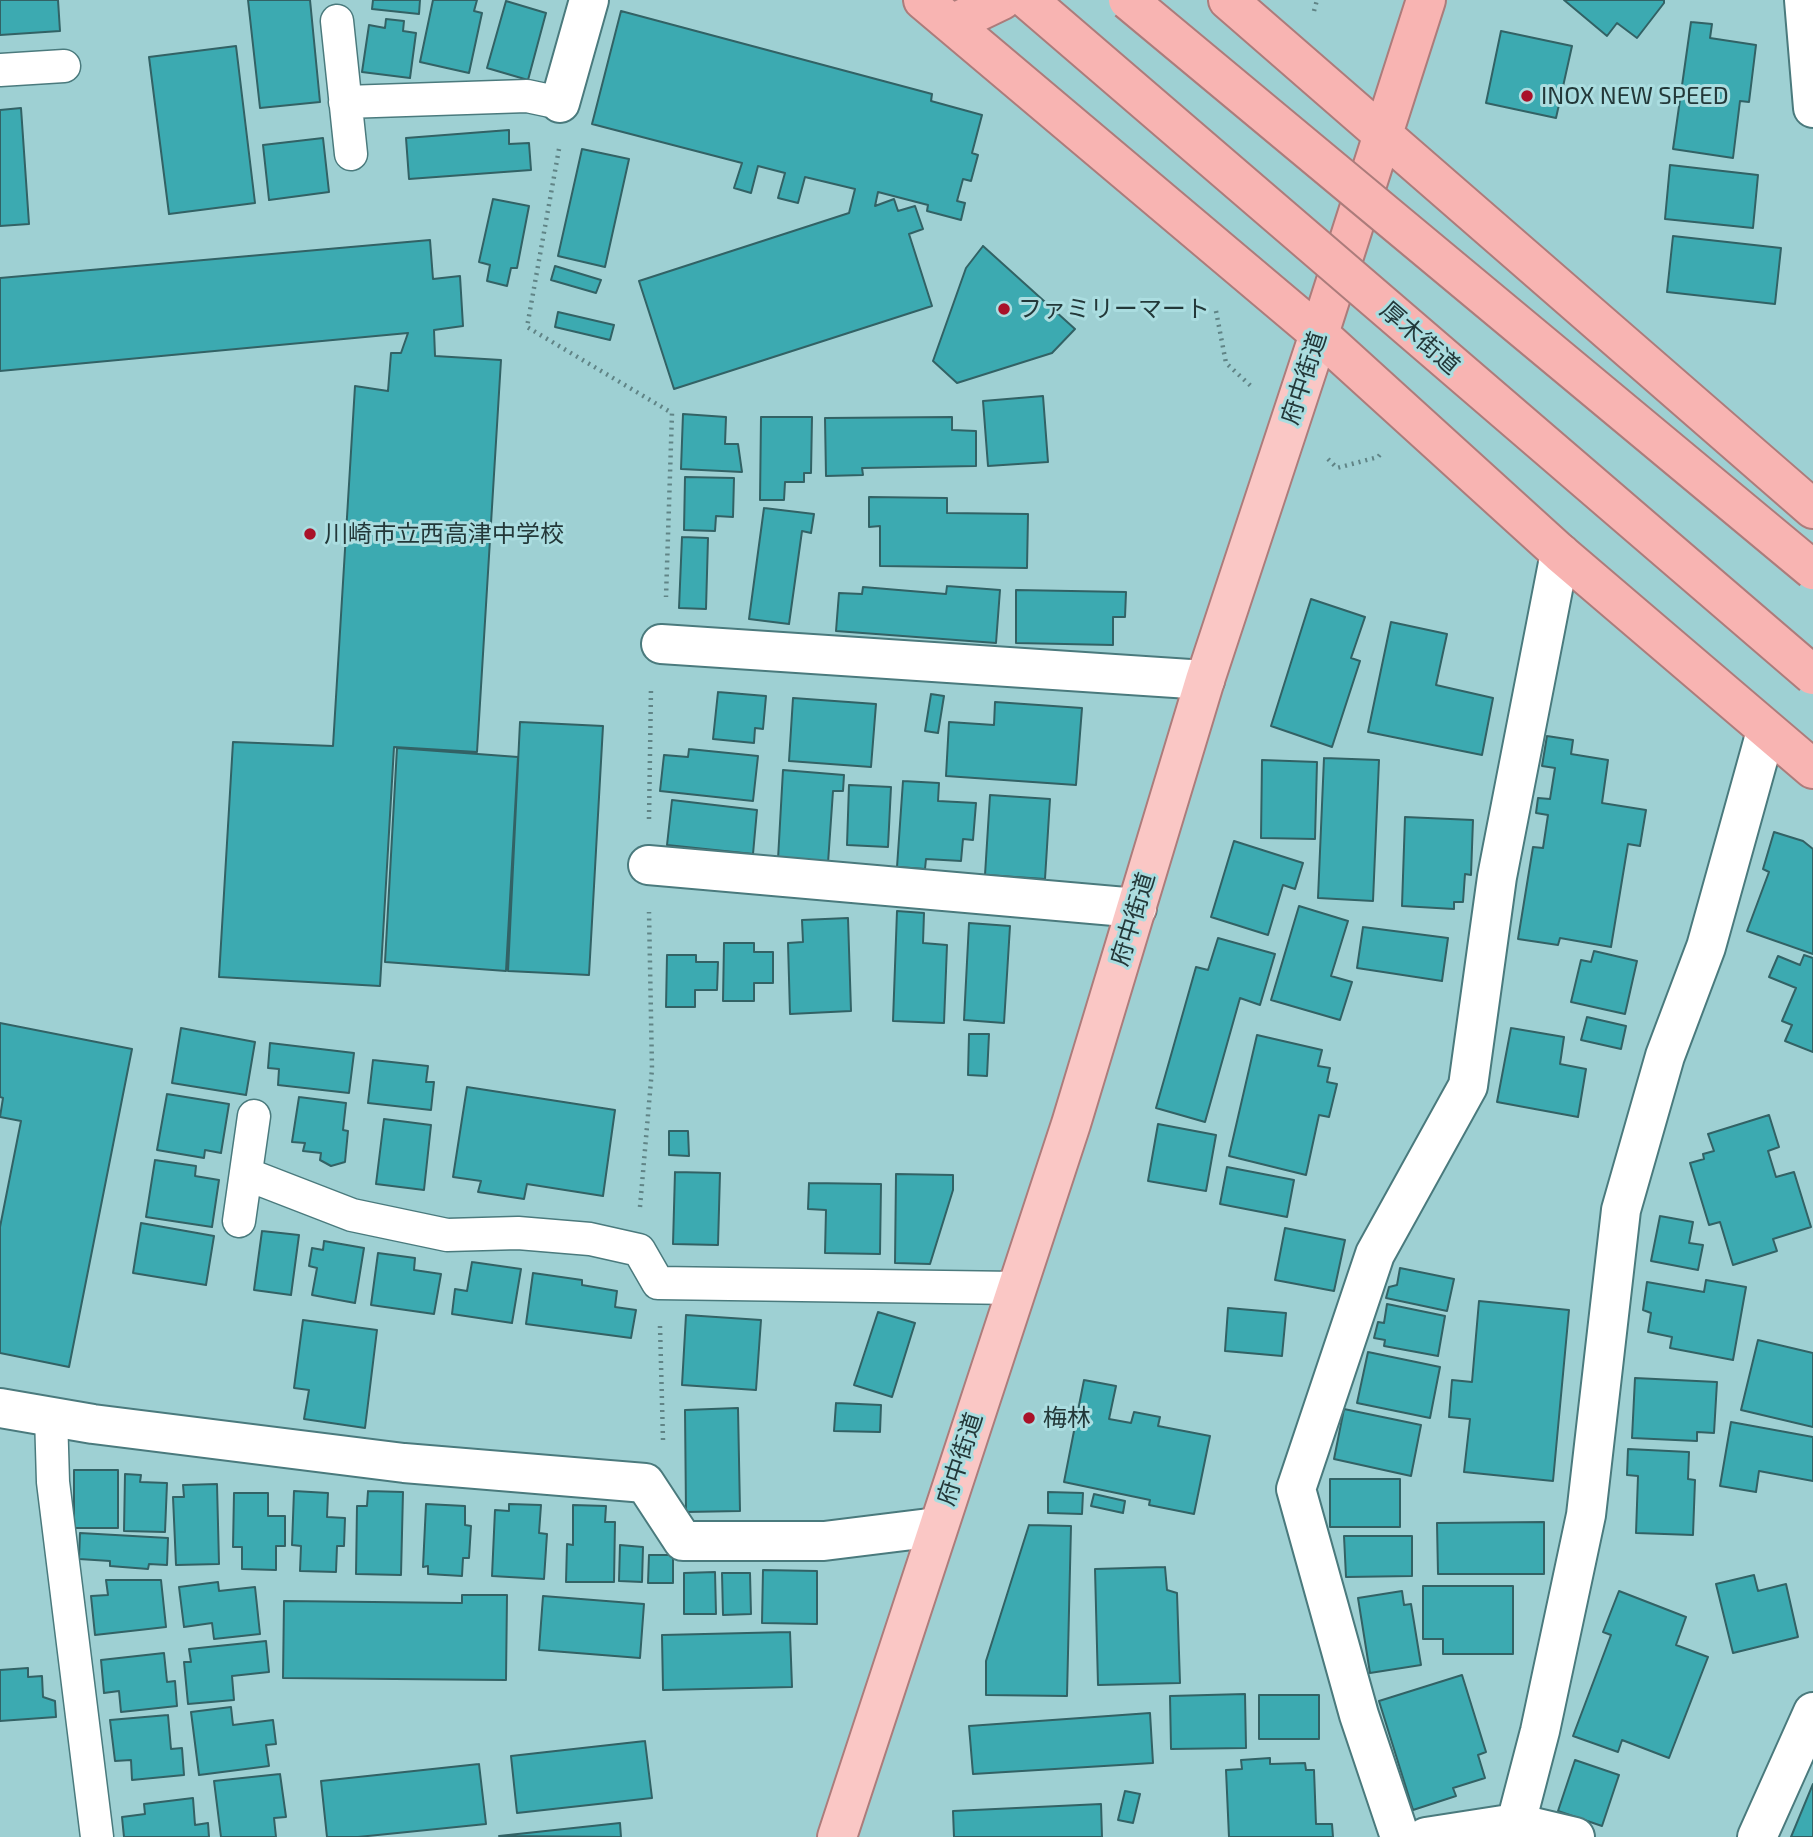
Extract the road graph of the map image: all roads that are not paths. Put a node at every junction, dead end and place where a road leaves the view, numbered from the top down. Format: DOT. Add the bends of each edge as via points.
graph roads {
  1 [pos="589,0"];
  2 [pos="923,0"];
  3 [pos="1002,0"];
  4 [pos="1028,0"];
  5 [pos="1128,0"];
  6 [pos="1228,0"];
  7 [pos="1426,0"];
  8 [pos="1804,0"];
  9 [pos="337,21"];
  10 [pos="951,24"];
  11 [pos="64,66"];
  12 [pos="0,70"];
  13 [pos="345,102"];
  14 [pos="560,103"];
  15 [pos="1813,108"];
  16 [pos="1382,131"];
  17 [pos="351,154"];
  18 [pos="1319,334"];
  19 [pos="1811,498"];
  20 [pos="1560,553"];
  21 [pos="1813,570"];
  22 [pos="661,644"];
  23 [pos="1813,675"];
  24 [pos="1205,680"];
  25 [pos="1766,731"];
  26 [pos="1813,769"];
  27 [pos="648,865"];
  28 [pos="1137,908"];
  29 [pos="254,1116"];
  30 [pos="246,1174"];
  31 [pos="239,1221"];
  32 [pos="1016,1288"];
  33 [pos="0,1408"];
  34 [pos="51,1415"];
  35 [pos="937,1527"];
  36 [pos="1813,1712"];
  37 [pos="1516,1823"];
  38 [pos="97,1837"];
  39 [pos="837,1837"];
  40 [pos="1400,1837"];
  41 [pos="1426,1837"];
  42 [pos="1575,1837"];
  43 [pos="1757,1837"];
  1 -- 14 [label="street"];
  2 -- 10 [label="highway"];
  3 -- 10 [label="highway"];
  4 -- 23 [label="highway, 厚木街道, bridge"];
  5 -- 21 [label="highway, bridge"];
  6 -- 16 [label="highway"];
  7 -- 16 [label="highway, 府中街道"];
  8 -- 15 [label="street"];
  9 -- 13 [label="lane"];
  10 -- 18 [label="highway"];
  11 -- 12 [label="lane"];
  13 -- 14 [label="lane" via="527,96"];
  13 -- 17 [label="lane"];
  16 -- 18 [label="highway, 府中街道"];
  16 -- 19 [label="highway"];
  18 -- 20 [label="highway"];
  18 -- 24 [label="main road, 府中街道"];
  20 -- 25 [label="highway"];
  20 -- 40 [label="street" via="1497,877 1468,1086 1375,1254 1296,1489 1359,1715"];
  22 -- 24 [label="street"];
  24 -- 28 [label="main road, 府中街道"];
  25 -- 26 [label="highway"];
  25 -- 37 [label="street" via="1706,947 1665,1056 1621,1210 1586,1515"];
  27 -- 28 [label="street"];
  28 -- 32 [label="main road, 府中街道"];
  29 -- 30 [label="lane"];
  30 -- 31 [label="lane"];
  30 -- 32 [label="lane" via="352,1214 447,1235 518,1233 590,1239 639,1250 658,1283"];
  32 -- 35 [label="main road, 府中街道"];
  33 -- 34 [label="street"];
  34 -- 35 [label="street" via="404,1464 645,1483 683,1541 824,1541"];
  34 -- 38 [label="lane" via="54,1482"];
  35 -- 39 [label="main road, 府中街道"];
  36 -- 43 [label="street"];
  37 -- 41 [label="street"];
  37 -- 42 [label="street"];
}
